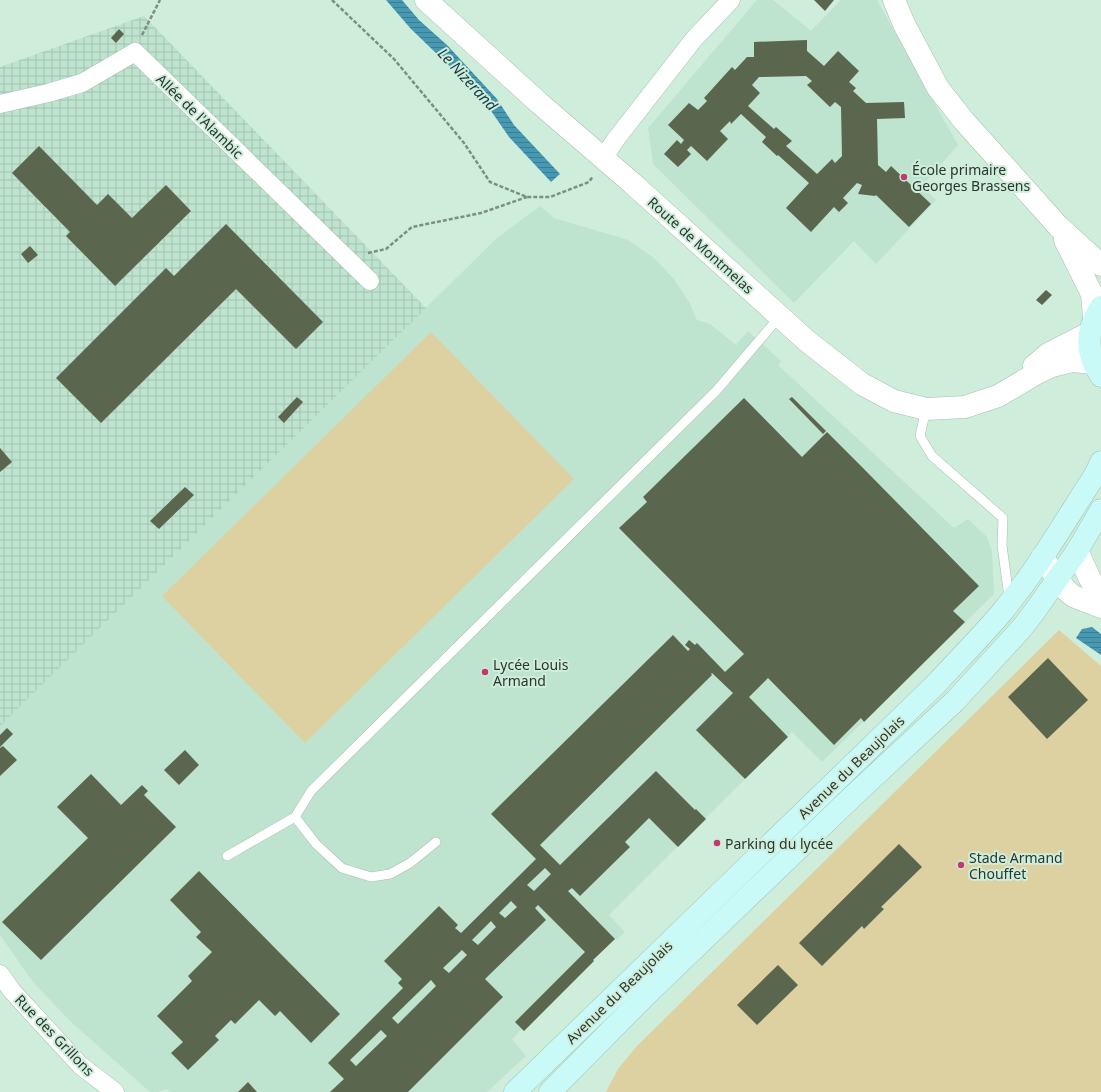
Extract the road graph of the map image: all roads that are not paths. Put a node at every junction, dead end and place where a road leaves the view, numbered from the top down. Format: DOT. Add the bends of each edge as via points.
graph roads {
  1 [pos="426,0"];
  2 [pos="731,0"];
  3 [pos="894,0"];
  4 [pos="0,104"];
  5 [pos="603,158"];
  6 [pos="1058,226"];
  7 [pos="1101,265"];
  8 [pos="370,281"];
  9 [pos="780,316"];
  10 [pos="1095,319"];
  11 [pos="1097,369"];
  12 [pos="1008,389"];
  13 [pos="926,409"];
  14 [pos="1101,462"];
  15 [pos="1101,510"];
  16 [pos="1077,551"];
  17 [pos="1042,557"];
  18 [pos="1017,592"];
  19 [pos="1046,595"];
  20 [pos="1101,596"];
  21 [pos="1101,608"];
  22 [pos="295,817"];
  23 [pos="436,842"];
  24 [pos="227,856"];
  25 [pos="0,974"];
  26 [pos="115,1092"];
  27 [pos="516,1092"];
  28 [pos="550,1092"];
  1 -- 5 [label="street, Route de Montmelas"];
  2 -- 5 [label="street" via="694,39"];
  3 -- 6 [label="street" via="938,88 964,121"];
  4 -- 8 [label="street, Allée de l'Alambic" via="82,83 135,52"];
  5 -- 9 [label="street, Route de Montmelas"];
  6 -- 7 [label="street"];
  6 -- 10 [label="street" via="1092,294"];
  9 -- 13 [label="street, Route de Montmelas" via="862,384 894,401"];
  9 -- 22 [label="lane" via="717,390 311,791"];
  10 -- 11 [label="main road" via="1089,348"];
  10 -- 12 [label="street, Route de Montmelas" via="1048,354"];
  11 -- 12 [label="street, Route de Montmelas" via="1072,361 1052,366"];
  12 -- 13 [label="street, Route de Montmelas" via="998,396 965,407"];
  13 -- 18 [label="lane" via="920,436 932,456 1003,518 1002,545"];
  14 -- 17 [label="main road, Avenue du Beaujolais"];
  15 -- 16 [label="main road, Avenue du Beaujolais"];
  16 -- 19 [label="main road, Avenue du Beaujolais"];
  16 -- 20 [label="street"];
  17 -- 18 [label="main road, Avenue du Beaujolais"];
  17 -- 19 [label="street"];
  18 -- 27 [label="main road, Avenue du Beaujolais" via="936,684"];
  19 -- 21 [label="street" via="1073,596"];
  19 -- 28 [label="main road, Avenue du Beaujolais" via="1021,629 955,701 647,994"];
  22 -- 23 [label="lane" via="316,844 342,868 370,877 390,874 410,863"];
  22 -- 24 [label="lane"];
  25 -- 26 [label="street, Rue des Grillons" via="12,991 80,1065"];
}
